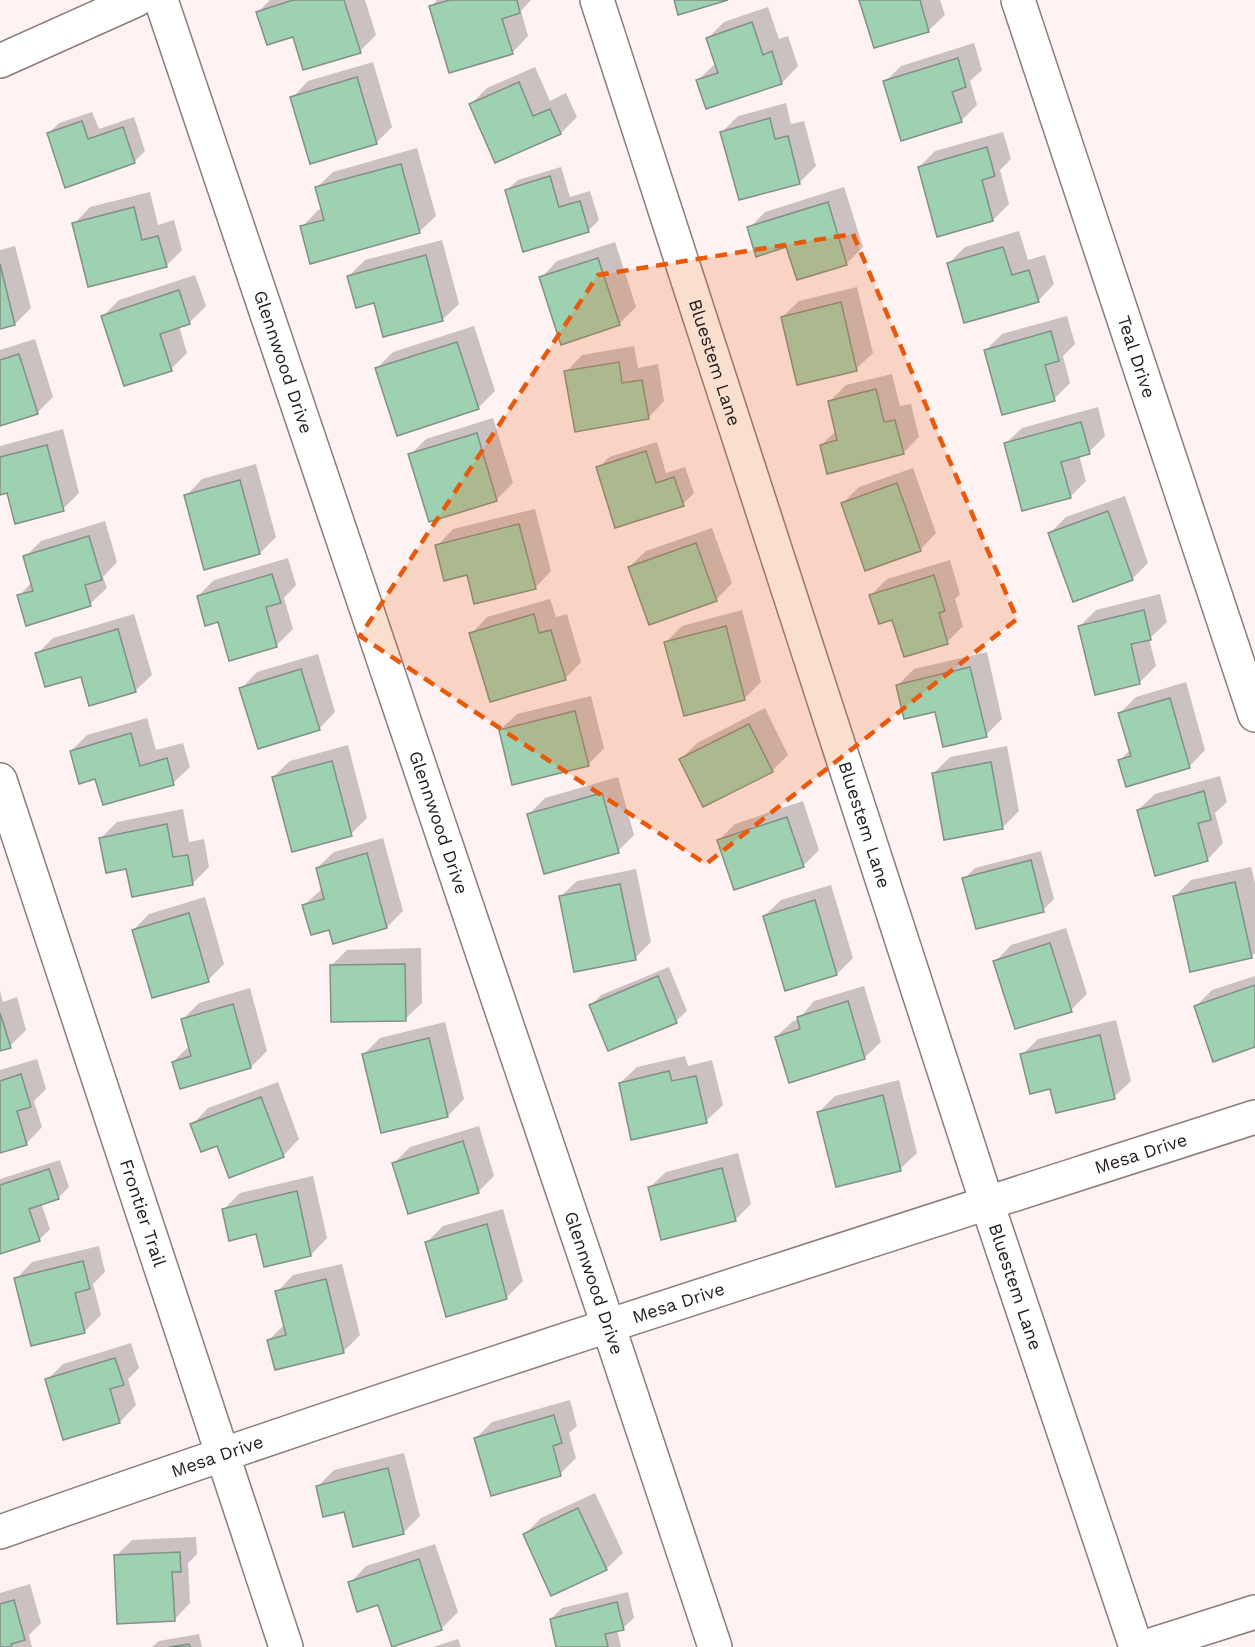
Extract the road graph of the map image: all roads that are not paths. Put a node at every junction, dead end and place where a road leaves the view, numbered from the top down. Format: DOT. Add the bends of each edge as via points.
graph roads {
  1 [pos="135,0"];
  2 [pos="161,0"];
  3 [pos="597,0"];
  4 [pos="1018,0"];
  5 [pos="0,61"];
  6 [pos="1255,715"];
  7 [pos="0,780"];
  8 [pos="1255,1117"];
  9 [pos="987,1203"];
  10 [pos="608,1325"];
  11 [pos="221,1454"];
  12 [pos="0,1532"];
  13 [pos="1255,1612"];
  14 [pos="286,1647"];
  15 [pos="715,1647"];
  16 [pos="1136,1647"];
  17 [pos="1145,1647"];
  1 -- 5 [label="street"];
  2 -- 10 [label="street, Glennwood Drive"];
  3 -- 9 [label="street, Bluestem Lane"];
  4 -- 6 [label="street, Teal Drive"];
  7 -- 11 [label="street, Frontier Trail"];
  8 -- 9 [label="street, Mesa Drive"];
  9 -- 10 [label="street, Mesa Drive"];
  9 -- 16 [label="street, Bluestem Lane"];
  10 -- 11 [label="street, Mesa Drive"];
  10 -- 15 [label="street, Glennwood Drive"];
  11 -- 12 [label="street, Mesa Drive"];
  11 -- 14 [label="street, Frontier Trail"];
  13 -- 17 [label="street"];
}
